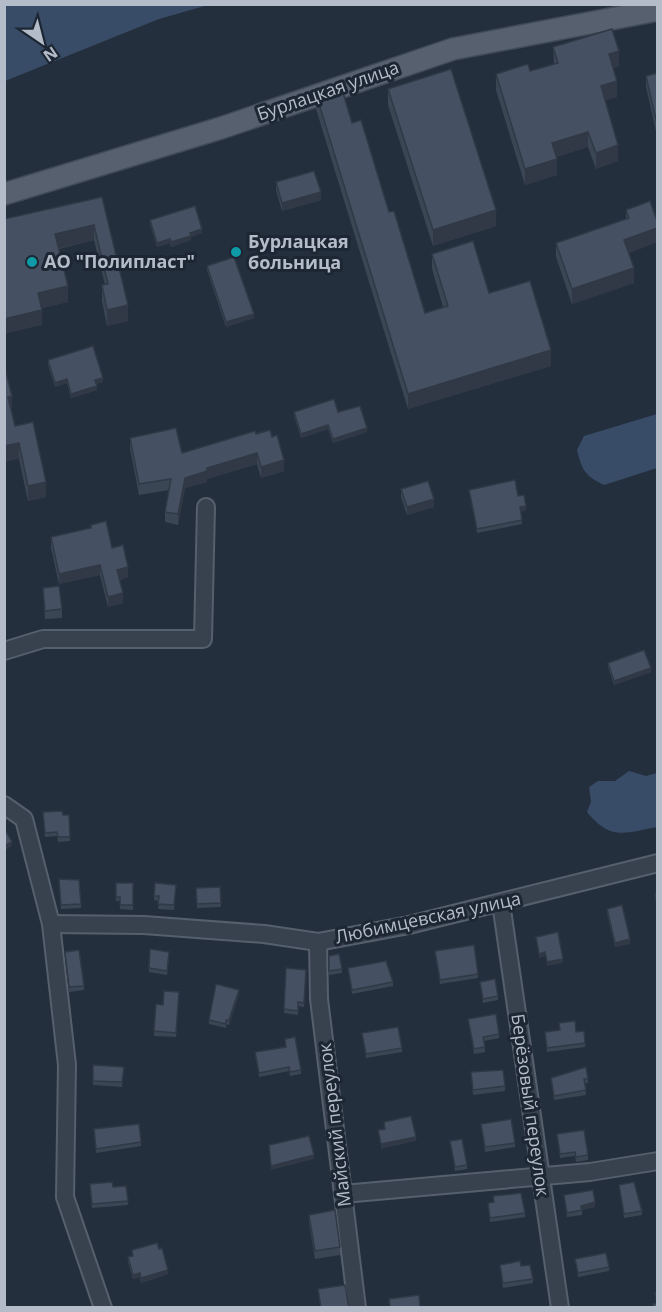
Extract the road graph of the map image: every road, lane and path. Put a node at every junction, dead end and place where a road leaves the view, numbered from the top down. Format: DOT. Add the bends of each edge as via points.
graph roads {
  1 [pos="657,10"];
  2 [pos="4,194"];
  3 [pos="206,507"];
  4 [pos="4,651"];
  5 [pos="4,805"];
  6 [pos="657,863"];
  7 [pos="501,903"];
  8 [pos="51,924"];
  9 [pos="318,942"];
  10 [pos="657,1161"];
  11 [pos="540,1176"];
  12 [pos="343,1194"];
  13 [pos="104,1308"];
  14 [pos="357,1308"];
  15 [pos="560,1308"];
  1 -- 2 [label="main road, Бурлацкая улица" via="444,52 221,128"];
  3 -- 4 [label="street" via="203,639 43,639"];
  5 -- 8 [label="street" via="24,819"];
  6 -- 7 [label="street, Любимцевская улица"];
  7 -- 9 [label="street, Любимцевская улица"];
  7 -- 11 [label="street, Берёзовый переулок"];
  8 -- 9 [label="street, Любимцевская улица" via="264,933"];
  8 -- 13 [label="street" via="67,1065 65,1197"];
  9 -- 12 [label="street, Майский переулок" via="319,999"];
  10 -- 11 [label="street"];
  11 -- 12 [label="street"];
  11 -- 15 [label="street, Берёзовый переулок"];
  12 -- 14 [label="street, Майский переулок"];
}
